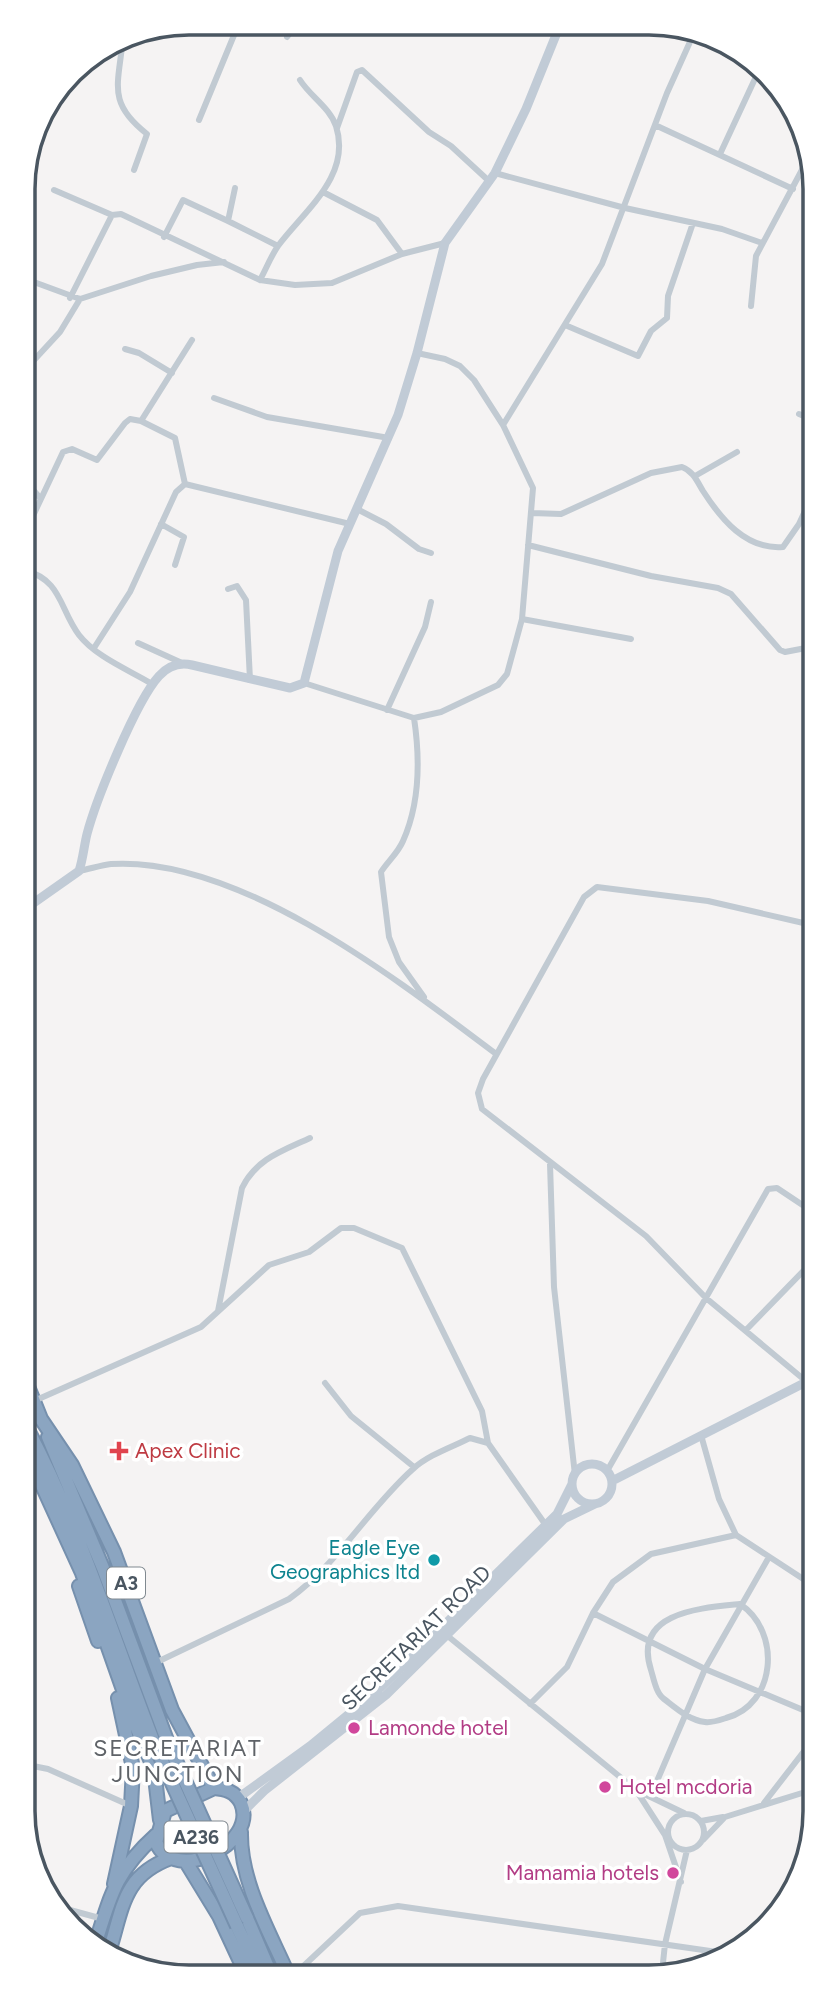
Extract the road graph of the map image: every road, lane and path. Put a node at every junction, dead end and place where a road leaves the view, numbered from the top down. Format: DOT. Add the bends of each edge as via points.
graph roads {
  1 [pos="234,35"];
  2 [pos="556,35"];
  3 [pos="691,41"];
  4 [pos="122,51"];
  5 [pos="756,78"];
  6 [pos="300,80"];
  7 [pos="199,120"];
  8 [pos="655,125"];
  9 [pos="337,128"];
  10 [pos="720,154"];
  11 [pos="134,170"];
  12 [pos="495,173"];
  13 [pos="802,175"];
  14 [pos="490,182"];
  15 [pos="235,188"];
  16 [pos="793,189"];
  17 [pos="54,190"];
  18 [pos="323,192"];
  19 [pos="625,208"];
  20 [pos="112,215"];
  21 [pos="228,221"];
  22 [pos="693,223"];
  23 [pos="164,237"];
  24 [pos="445,243"];
  25 [pos="762,243"];
  26 [pos="278,246"];
  27 [pos="402,254"];
  28 [pos="226,262"];
  29 [pos="260,279"];
  30 [pos="35,283"];
  31 [pos="70,298"];
  32 [pos="80,299"];
  33 [pos="751,306"];
  34 [pos="565,325"];
  35 [pos="192,340"];
  36 [pos="125,349"];
  37 [pos="417,353"];
  38 [pos="35,359"];
  39 [pos="172,373"];
  40 [pos="214,398"];
  41 [pos="799,414"];
  42 [pos="803,416"];
  43 [pos="141,421"];
  44 [pos="503,425"];
  45 [pos="389,438"];
  46 [pos="737,452"];
  47 [pos="695,476"];
  48 [pos="185,484"];
  49 [pos="35,492"];
  50 [pos="40,498"];
  51 [pos="357,509"];
  52 [pos="35,510"];
  53 [pos="532,513"];
  54 [pos="803,514"];
  55 [pos="161,524"];
  56 [pos="350,524"];
  57 [pos="528,545"];
  58 [pos="431,553"];
  59 [pos="175,565"];
  60 [pos="35,574"];
  61 [pos="228,589"];
  62 [pos="431,602"];
  63 [pos="522,619"];
  64 [pos="631,639"];
  65 [pos="138,643"];
  66 [pos="94,648"];
  67 [pos="803,649"];
  68 [pos="182,663"];
  69 [pos="250,680"];
  70 [pos="304,683"];
  71 [pos="152,684"];
  72 [pos="387,710"];
  73 [pos="414,718"];
  74 [pos="79,871"];
  75 [pos="35,902"];
  76 [pos="803,923"];
  77 [pos="427,1002"];
  78 [pos="496,1054"];
  79 [pos="310,1138"];
  80 [pos="550,1164"];
  81 [pos="803,1205"];
  82 [pos="803,1271"];
  83 [pos="706,1298"];
  84 [pos="218,1313"];
  85 [pos="746,1330"];
  86 [pos="803,1375"];
  87 [pos="325,1383"];
  88 [pos="803,1383"];
  89 [pos="35,1401"];
  90 [pos="35,1404"];
  91 [pos="41,1419"];
  92 [pos="700,1434"];
  93 [pos="35,1443"];
  94 [pos="488,1443"];
  95 [pos="35,1464"];
  96 [pos="414,1467"];
  97 [pos="607,1471"];
  98 [pos="573,1480"];
  99 [pos="40,1481"];
  100 [pos="612,1481"];
  101 [pos="35,1484"];
  102 [pos="595,1504"];
  103 [pos="58,1522"];
  104 [pos="545,1524"];
  105 [pos="736,1535"];
  106 [pos="769,1557"];
  107 [pos="803,1579"];
  108 [pos="740,1604"];
  109 [pos="593,1613"];
  110 [pos="443,1633"];
  111 [pos="649,1640"];
  112 [pos="155,1663"];
  113 [pos="705,1669"];
  114 [pos="758,1690"];
  115 [pos="530,1704"];
  116 [pos="803,1710"];
  117 [pos="687,1716"];
  118 [pos="162,1745"];
  119 [pos="803,1753"];
  120 [pos="35,1766"];
  121 [pos="214,1788"];
  122 [pos="636,1790"];
  123 [pos="803,1793"];
  124 [pos="243,1794"];
  125 [pos="651,1795"];
  126 [pos="763,1805"];
  127 [pos="131,1806"];
  128 [pos="244,1811"];
  129 [pos="684,1814"];
  130 [pos="725,1817"];
  131 [pos="160,1820"];
  132 [pos="701,1821"];
  133 [pos="241,1832"];
  134 [pos="156,1835"];
  135 [pos="703,1839"];
  136 [pos="669,1843"];
  137 [pos="687,1850"];
  138 [pos="171,1858"];
  139 [pos="186,1862"];
  140 [pos="681,1882"];
  141 [pos="114,1884"];
  142 [pos="71,1910"];
  143 [pos="103,1919"];
  144 [pos="242,1922"];
  145 [pos="98,1935"];
  146 [pos="112,1944"];
  147 [pos="665,1944"];
  148 [pos="712,1951"];
  149 [pos="663,1964"];
  150 [pos="242,1965"];
  151 [pos="256,1965"];
  152 [pos="266,1965"];
  153 [pos="285,1965"];
  154 [pos="304,1965"];
  1 -- 7 [label="street"];
  2 -- 12 [label="street"];
  3 -- 8 [label="street"];
  4 -- 11 [label="street" via="117,101 129,120 147,134"];
  5 -- 10 [label="street"];
  6 -- 9 [label="street"];
  8 -- 10 [label="street"];
  8 -- 19 [label="street"];
  9 -- 14 [label="street" via="362,70"];
  9 -- 18 [label="street" via="339,155"];
  10 -- 16 [label="street"];
  12 -- 14 [label="street"];
  12 -- 19 [label="street"];
  13 -- 16 [label="street"];
  14 -- 24 [label="street"];
  15 -- 21 [label="street"];
  16 -- 25 [label="street"];
  17 -- 20 [label="street"];
  18 -- 26 [label="street"];
  18 -- 27 [label="street" via="377,220"];
  19 -- 22 [label="street"];
  19 -- 34 [label="street" via="602,264"];
  20 -- 23 [label="street" via="121,214"];
  20 -- 31 [label="street"];
  21 -- 23 [label="street" via="183,200"];
  21 -- 26 [label="street"];
  22 -- 25 [label="street"];
  22 -- 34 [label="street" via="668,296 667,318 651,331 638,356"];
  23 -- 28 [label="street"];
  24 -- 27 [label="street"];
  24 -- 37 [label="street"];
  25 -- 33 [label="street" via="754,266"];
  26 -- 29 [label="street"];
  27 -- 29 [label="street" via="315,286"];
  28 -- 29 [label="street"];
  28 -- 32 [label="street" via="151,276"];
  30 -- 31 [label="street"];
  31 -- 32 [label="street"];
  32 -- 38 [label="street" via="60,332"];
  34 -- 44 [label="street"];
  35 -- 39 [label="street"];
  36 -- 39 [label="street"];
  37 -- 44 [label="street" via="460,366"];
  37 -- 45 [label="street"];
  39 -- 43 [label="street"];
  40 -- 45 [label="street" via="267,417"];
  41 -- 42 [label="street"];
  43 -- 48 [label="street" via="175,438"];
  43 -- 50 [label="street" via="125,423 97,460 72,449 63,452"];
  44 -- 53 [label="street" via="533,488"];
  45 -- 51 [label="street"];
  46 -- 47 [label="street"];
  47 -- 53 [label="street" via="674,467 561,514"];
  47 -- 54 [label="street" via="718,512 752,543 783,547"];
  48 -- 55 [label="street" via="176,492"];
  48 -- 56 [label="street"];
  49 -- 50 [label="street"];
  50 -- 52 [label="street"];
  51 -- 56 [label="street"];
  51 -- 58 [label="street"];
  53 -- 57 [label="street"];
  55 -- 59 [label="street" via="184,537"];
  55 -- 66 [label="street" via="130,592"];
  56 -- 70 [label="street" via="333,569"];
  57 -- 63 [label="street"];
  57 -- 67 [label="street" via="718,588 731,594 780,650"];
  60 -- 66 [label="street" via="46,578 79,634"];
  61 -- 69 [label="street" via="237,586 246,600"];
  62 -- 72 [label="street" via="425,627"];
  63 -- 64 [label="street"];
  63 -- 73 [label="street" via="503,681 441,712"];
  65 -- 68 [label="street"];
  66 -- 71 [label="street"];
  68 -- 69 [label="street"];
  68 -- 71 [label="street" via="169,667"];
  69 -- 70 [label="street" via="290,688"];
  70 -- 72 [label="street"];
  71 -- 74 [label="street" via="130,724 87,832"];
  72 -- 73 [label="street"];
  73 -- 77 [label="street" via="420,760 412,808 403,841 381,872 390,937 400,962"];
  74 -- 75 [label="street"];
  74 -- 77 [label="street" via="111,864 210,879 360,954"];
  76 -- 78 [label="street" via="708,901 597,887 584,897"];
  77 -- 78 [label="street"];
  78 -- 80 [label="street" via="478,1093 482,1109"];
  79 -- 84 [label="street" via="267,1158 249,1173 242,1188"];
  80 -- 83 [label="street" via="646,1236"];
  80 -- 98 [label="street" via="554,1286"];
  81 -- 83 [label="street" via="777,1188 768,1189"];
  82 -- 85 [label="street"];
  83 -- 85 [label="street"];
  83 -- 97 [label="street"];
  84 -- 89 [label="street" via="192,1332"];
  84 -- 94 [label="street" via="270,1265 309,1252 341,1228 354,1228 397,1245 482,1411"];
  85 -- 86 [label="street"];
  87 -- 96 [label="street" via="351,1416"];
  88 -- 92 [label="street"];
  90 -- 91 [label="highway, A3"];
  91 -- 112 [label="highway, A3" via="72,1465 114,1552"];
  91 -- 118 [label="highway, A236" via="103,1568"];
  92 -- 100 [label="street"];
  92 -- 105 [label="street" via="719,1499"];
  93 -- 118 [label="highway, A236"];
  94 -- 96 [label="street" via="470,1438"];
  94 -- 104 [label="street"];
  95 -- 99 [label="highway, A3"];
  96 -- 112 [label="street" via="305,1587"];
  97 -- 98 [label="street" via="590,1464"];
  97 -- 100 [label="street"];
  98 -- 102 [label="street" via="581,1501"];
  98 -- 104 [label="street, SECRETARIAT ROAD" via="562,1506"];
  99 -- 101 [label="street"];
  99 -- 103 [label="highway, A3"];
  100 -- 102 [label="street" via="607,1498"];
  102 -- 110 [label="street, SECRETARIAT ROAD" via="564,1518"];
  103 -- 127 [label="highway" via="129,1738"];
  103 -- 131 [label="highway, A3" via="95,1607 154,1769"];
  104 -- 110 [label="street, SECRETARIAT ROAD"];
  105 -- 106 [label="street"];
  105 -- 109 [label="street" via="651,1554 613,1582"];
  106 -- 107 [label="street"];
  106 -- 108 [label="street"];
  108 -- 111 [label="street" via="695,1609 667,1619"];
  108 -- 113 [label="street"];
  108 -- 114 [label="street" via="756,1615 770,1661"];
  109 -- 111 [label="street"];
  109 -- 115 [label="street" via="567,1667"];
  110 -- 115 [label="street"];
  110 -- 124 [label="street, SECRETARIAT ROAD" via="356,1709"];
  110 -- 128 [label="street, SECRETARIAT ROAD" via="365,1713"];
  111 -- 113 [label="street"];
  111 -- 117 [label="street" via="648,1662 659,1695"];
  112 -- 121 [label="highway, A3" via="172,1710"];
  113 -- 114 [label="street"];
  113 -- 117 [label="street"];
  114 -- 116 [label="street"];
  114 -- 117 [label="street" via="756,1700 739,1714 708,1723"];
  115 -- 122 [label="street"];
  117 -- 125 [label="street"];
  118 -- 144 [label="highway, A236, bridge"];
  119 -- 126 [label="street"];
  120 -- 127 [label="street"];
  121 -- 124 [label="highway"];
  121 -- 131 [label="highway" via="171,1806"];
  122 -- 125 [label="street"];
  122 -- 136 [label="street"];
  123 -- 126 [label="street"];
  124 -- 128 [label="highway"];
  125 -- 129 [label="street"];
  126 -- 130 [label="street"];
  127 -- 141 [label="highway"];
  128 -- 133 [label="highway"];
  129 -- 132 [label="street"];
  129 -- 136 [label="street" via="669,1824"];
  130 -- 132 [label="street"];
  130 -- 135 [label="street"];
  131 -- 134 [label="highway"];
  132 -- 135 [label="street"];
  133 -- 139 [label="highway" via="198,1860"];
  133 -- 153 [label="highway, A236" via="247,1874"];
  134 -- 138 [label="highway" via="158,1846"];
  134 -- 141 [label="highway" via="135,1854"];
  135 -- 137 [label="street"];
  136 -- 137 [label="street"];
  136 -- 140 [label="street"];
  137 -- 140 [label="street"];
  138 -- 139 [label="highway"];
  138 -- 146 [label="highway" via="152,1865 128,1890"];
  139 -- 150 [label="highway, A236" via="212,1902"];
  140 -- 147 [label="street"];
  141 -- 143 [label="highway"];
  142 -- 143 [label="street"];
  143 -- 145 [label="highway"];
  144 -- 151 [label="highway, A236"];
  144 -- 152 [label="highway, A236"];
  147 -- 148 [label="street"];
  147 -- 149 [label="street"];
  147 -- 154 [label="street" via="398,1906 360,1913"];
}
